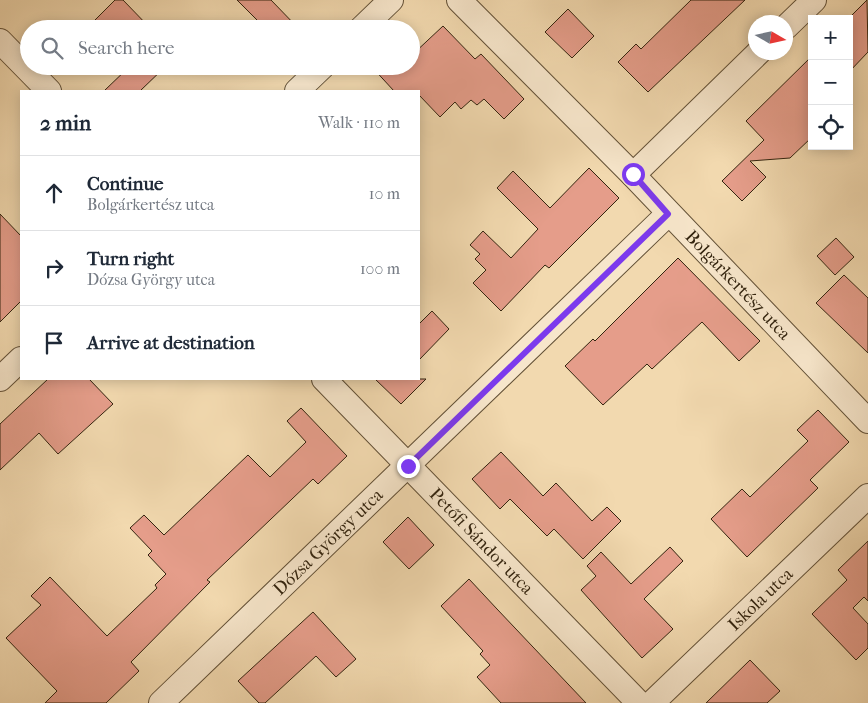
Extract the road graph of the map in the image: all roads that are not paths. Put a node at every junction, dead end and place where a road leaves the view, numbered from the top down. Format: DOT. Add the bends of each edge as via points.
graph roads {
  1 [pos="391,0"];
  2 [pos="459,0"];
  3 [pos="814,0"];
  4 [pos="370,20"];
  5 [pos="793,20"];
  6 [pos="0,41"];
  7 [pos="751,60"];
  8 [pos="20,62"];
  9 [pos="33,75"];
  10 [pos="314,75"];
  11 [pos="47,90"];
  12 [pos="298,90"];
  13 [pos="633,174"];
  14 [pos="668,214"];
  15 [pos="20,360"];
  16 [pos="0,379"];
  17 [pos="325,380"];
  18 [pos="868,421"];
  19 [pos="408,466"];
  20 [pos="868,496"];
  21 [pos="161,703"];
  22 [pos="639,703"];
  23 [pos="652,703"];
  1 -- 4 [label="street"];
  2 -- 13 [label="street, Bolgárkertész utca"];
  3 -- 5 [label="street"];
  6 -- 8 [label="street"];
  7 -- 13 [label="street"];
  9 -- 11 [label="street"];
  10 -- 12 [label="street"];
  13 -- 14 [label="street, Bolgárkertész utca"];
  14 -- 18 [label="street, Bolgárkertész utca"];
  14 -- 19 [label="street, Dózsa György utca"];
  15 -- 16 [label="street"];
  17 -- 19 [label="street, Petőfi Sándor utca"];
  19 -- 21 [label="street, Dózsa György utca"];
  19 -- 22 [label="street, Petőfi Sándor utca"];
  20 -- 23 [label="street, Iskola utca"];
}
